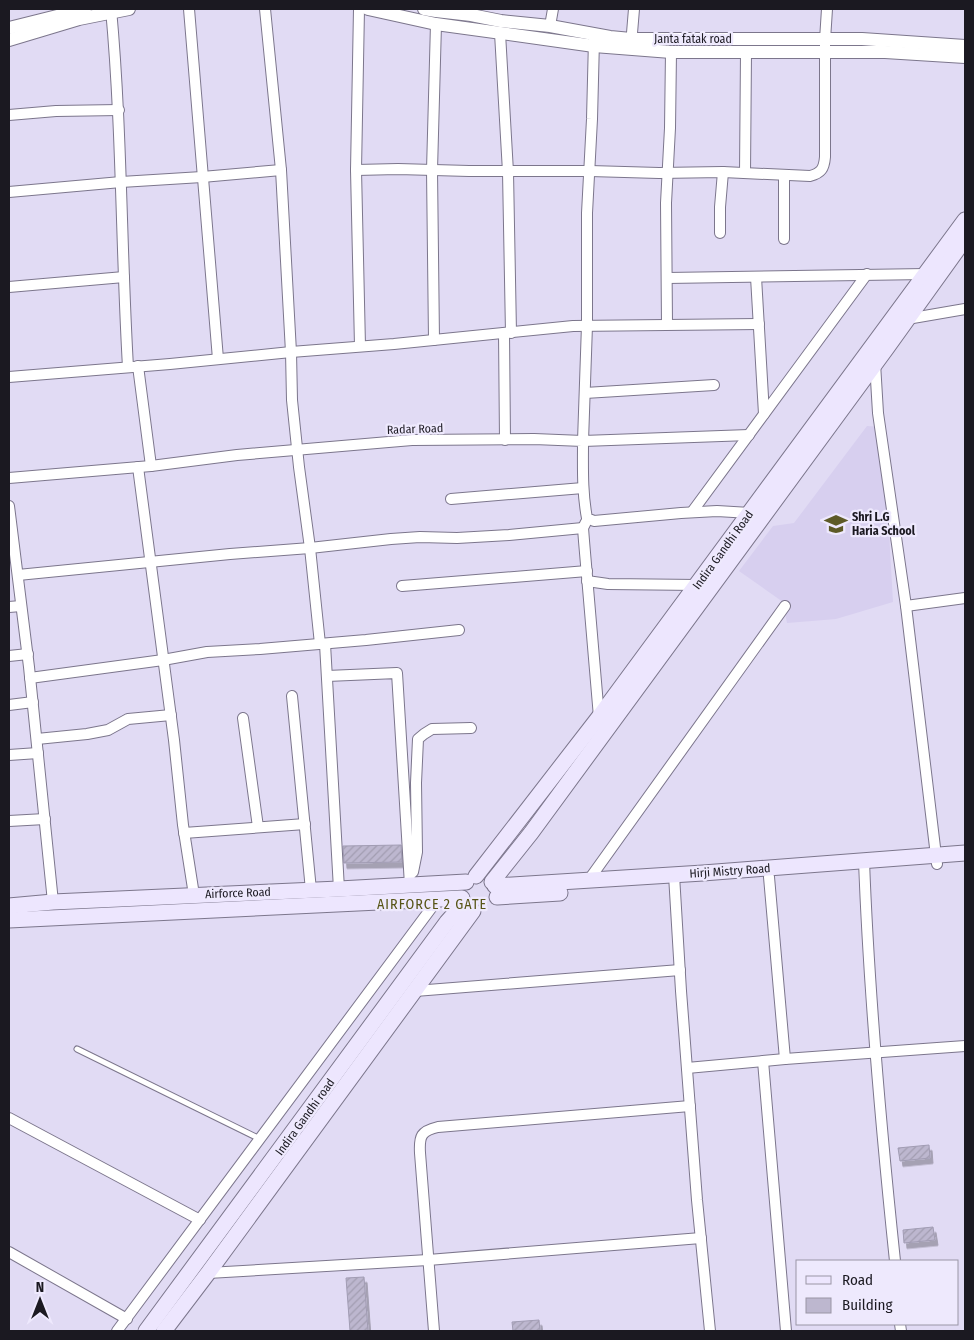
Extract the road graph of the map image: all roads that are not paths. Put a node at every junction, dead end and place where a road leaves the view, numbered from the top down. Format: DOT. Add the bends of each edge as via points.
graph roads {
  1 [pos="85,9"];
  2 [pos="129,9"];
  3 [pos="189,9"];
  4 [pos="265,9"];
  5 [pos="359,9"];
  6 [pos="368,9"];
  7 [pos="424,9"];
  8 [pos="553,9"];
  9 [pos="634,9"];
  10 [pos="827,9"];
  11 [pos="111,10"];
  12 [pos="396,12"];
  13 [pos="472,12"];
  14 [pos="436,24"];
  15 [pos="550,26"];
  16 [pos="9,28"];
  17 [pos="500,33"];
  18 [pos="9,40"];
  19 [pos="594,41"];
  20 [pos="631,44"];
  21 [pos="825,46"];
  22 [pos="965,46"];
  23 [pos="671,52"];
  24 [pos="746,52"];
  25 [pos="965,57"];
  26 [pos="119,110"];
  27 [pos="9,115"];
  28 [pos="280,170"];
  29 [pos="356,170"];
  30 [pos="432,170"];
  31 [pos="590,171"];
  32 [pos="508,172"];
  33 [pos="723,172"];
  34 [pos="667,173"];
  35 [pos="745,173"];
  36 [pos="784,175"];
  37 [pos="202,177"];
  38 [pos="121,182"];
  39 [pos="9,192"];
  40 [pos="965,220"];
  41 [pos="720,233"];
  42 [pos="784,238"];
  43 [pos="960,242"];
  44 [pos="867,274"];
  45 [pos="926,274"];
  46 [pos="756,276"];
  47 [pos="124,278"];
  48 [pos="667,278"];
  49 [pos="9,287"];
  50 [pos="965,310"];
  51 [pos="907,319"];
  52 [pos="891,321"];
  53 [pos="667,324"];
  54 [pos="759,324"];
  55 [pos="587,325"];
  56 [pos="508,333"];
  57 [pos="434,340"];
  58 [pos="360,346"];
  59 [pos="291,352"];
  60 [pos="218,359"];
  61 [pos="870,360"];
  62 [pos="133,367"];
  63 [pos="9,377"];
  64 [pos="714,385"];
  65 [pos="585,393"];
  66 [pos="764,414"];
  67 [pos="749,435"];
  68 [pos="505,440"];
  69 [pos="583,441"];
  70 [pos="297,449"];
  71 [pos="151,466"];
  72 [pos="138,467"];
  73 [pos="9,478"];
  74 [pos="583,488"];
  75 [pos="451,500"];
  76 [pos="9,506"];
  77 [pos="692,512"];
  78 [pos="750,513"];
  79 [pos="587,518"];
  80 [pos="583,528"];
  81 [pos="310,548"];
  82 [pos="12,560"];
  83 [pos="150,562"];
  84 [pos="18,575"];
  85 [pos="587,576"];
  86 [pos="697,585"];
  87 [pos="402,586"];
  88 [pos="965,598"];
  89 [pos="22,606"];
  90 [pos="785,606"];
  91 [pos="906,606"];
  92 [pos="9,607"];
  93 [pos="458,630"];
  94 [pos="322,644"];
  95 [pos="28,654"];
  96 [pos="9,656"];
  97 [pos="163,660"];
  98 [pos="327,676"];
  99 [pos="30,678"];
  100 [pos="292,696"];
  101 [pos="33,702"];
  102 [pos="9,705"];
  103 [pos="171,715"];
  104 [pos="600,717"];
  105 [pos="243,718"];
  106 [pos="471,728"];
  107 [pos="37,739"];
  108 [pos="38,753"];
  109 [pos="9,755"];
  110 [pos="45,819"];
  111 [pos="9,821"];
  112 [pos="305,824"];
  113 [pos="258,827"];
  114 [pos="184,833"];
  115 [pos="965,853"];
  116 [pos="937,860"];
  117 [pos="965,863"];
  118 [pos="864,866"];
  119 [pos="769,877"];
  120 [pos="471,879"];
  121 [pos="674,880"];
  122 [pos="588,881"];
  123 [pos="410,885"];
  124 [pos="339,889"];
  125 [pos="311,890"];
  126 [pos="194,895"];
  127 [pos="438,899"];
  128 [pos="482,900"];
  129 [pos="53,902"];
  130 [pos="9,906"];
  131 [pos="9,920"];
  132 [pos="680,970"];
  133 [pos="415,991"];
  134 [pos="965,1046"];
  135 [pos="78,1049"];
  136 [pos="876,1053"];
  137 [pos="785,1059"];
  138 [pos="763,1061"];
  139 [pos="687,1068"];
  140 [pos="690,1106"];
  141 [pos="9,1118"];
  142 [pos="260,1139"];
  143 [pos="200,1220"];
  144 [pos="701,1238"];
  145 [pos="9,1252"];
  146 [pos="428,1260"];
  147 [pos="895,1260"];
  148 [pos="208,1273"];
  149 [pos="127,1319"];
  150 [pos="118,1331"];
  151 [pos="146,1331"];
  152 [pos="164,1331"];
  153 [pos="434,1331"];
  154 [pos="710,1331"];
  155 [pos="786,1331"];
  1 -- 16 [label="street"];
  2 -- 11 [label="street"];
  3 -- 37 [label="street"];
  4 -- 28 [label="street"];
  5 -- 29 [label="street"];
  6 -- 12 [label="street"];
  7 -- 13 [label="street, Janta fatak road"];
  8 -- 15 [label="street"];
  9 -- 20 [label="street"];
  10 -- 21 [label="street"];
  11 -- 18 [label="street"];
  11 -- 26 [label="street"];
  12 -- 14 [label="street"];
  13 -- 15 [label="street, Janta fatak road" via="501,21"];
  14 -- 17 [label="street"];
  14 -- 30 [label="street"];
  15 -- 19 [label="street, Janta fatak road"];
  17 -- 19 [label="street"];
  17 -- 32 [label="street"];
  19 -- 20 [label="street, Janta fatak road" via="610,38"];
  19 -- 31 [label="street"];
  20 -- 21 [label="street, Janta fatak road"];
  20 -- 23 [label="street"];
  21 -- 22 [label="street, Janta fatak road" via="862,39"];
  21 -- 24 [label="street"];
  21 -- 25 [label="street"];
  21 -- 36 [label="street" via="824,166 818,174 810,176"];
  23 -- 24 [label="street"];
  23 -- 34 [label="street"];
  24 -- 35 [label="street"];
  26 -- 27 [label="street"];
  26 -- 38 [label="street"];
  28 -- 37 [label="street"];
  28 -- 59 [label="street"];
  29 -- 30 [label="street"];
  29 -- 58 [label="street"];
  30 -- 32 [label="street"];
  30 -- 57 [label="street"];
  31 -- 32 [label="street"];
  31 -- 34 [label="street"];
  31 -- 55 [label="street"];
  32 -- 56 [label="street"];
  33 -- 34 [label="street"];
  33 -- 35 [label="street"];
  33 -- 41 [label="street"];
  34 -- 48 [label="street"];
  35 -- 36 [label="street"];
  36 -- 42 [label="street"];
  37 -- 38 [label="street"];
  37 -- 60 [label="street"];
  38 -- 39 [label="street"];
  38 -- 47 [label="street"];
  40 -- 43 [label="main road, Indira Gandhi Road"];
  43 -- 45 [label="main road, Indira Gandhi Road"];
  43 -- 51 [label="main road, Indira Gandhi Road"];
  44 -- 45 [label="street"];
  44 -- 46 [label="street"];
  44 -- 66 [label="street"];
  45 -- 52 [label="main road, Indira Gandhi Road"];
  46 -- 48 [label="street"];
  46 -- 54 [label="street"];
  47 -- 49 [label="street"];
  47 -- 62 [label="street"];
  48 -- 53 [label="street"];
  50 -- 51 [label="street"];
  51 -- 52 [label="main road"];
  51 -- 61 [label="main road, Indira Gandhi Road"];
  52 -- 61 [label="main road, Indira Gandhi Road"];
  53 -- 54 [label="street"];
  53 -- 55 [label="street"];
  54 -- 66 [label="street"];
  55 -- 56 [label="street"];
  55 -- 65 [label="street"];
  56 -- 57 [label="street"];
  56 -- 68 [label="street"];
  57 -- 58 [label="street"];
  58 -- 59 [label="street"];
  59 -- 60 [label="street"];
  59 -- 70 [label="street"];
  60 -- 62 [label="street"];
  61 -- 78 [label="main road, Indira Gandhi Road"];
  61 -- 91 [label="street"];
  61 -- 128 [label="main road, Indira Gandhi Road"];
  62 -- 63 [label="street"];
  62 -- 71 [label="street"];
  64 -- 65 [label="street"];
  65 -- 69 [label="street"];
  66 -- 67 [label="street"];
  67 -- 69 [label="street, Radar Road"];
  67 -- 77 [label="street"];
  68 -- 69 [label="street, Radar Road"];
  68 -- 70 [label="street, Radar Road" via="412,440"];
  69 -- 74 [label="street"];
  70 -- 71 [label="street, Radar Road"];
  70 -- 81 [label="street"];
  71 -- 72 [label="street, Radar Road"];
  72 -- 73 [label="street, Radar Road"];
  72 -- 83 [label="street"];
  74 -- 75 [label="street"];
  74 -- 79 [label="street"];
  76 -- 82 [label="street"];
  77 -- 78 [label="street"];
  77 -- 79 [label="street" via="603,521"];
  78 -- 86 [label="main road, Indira Gandhi Road"];
  79 -- 80 [label="street"];
  80 -- 81 [label="street" via="457,538 391,539"];
  80 -- 85 [label="street"];
  81 -- 83 [label="street"];
  81 -- 94 [label="street"];
  82 -- 84 [label="street"];
  83 -- 84 [label="street"];
  83 -- 97 [label="street"];
  84 -- 89 [label="street"];
  85 -- 86 [label="street" via="608,584"];
  85 -- 87 [label="street"];
  85 -- 104 [label="street"];
  86 -- 104 [label="main road, Indira Gandhi Road"];
  88 -- 91 [label="street"];
  89 -- 92 [label="street"];
  89 -- 95 [label="street"];
  90 -- 122 [label="street"];
  91 -- 116 [label="street"];
  93 -- 94 [label="street"];
  94 -- 97 [label="street" via="207,652"];
  94 -- 98 [label="street"];
  95 -- 96 [label="street"];
  95 -- 99 [label="street"];
  97 -- 99 [label="street"];
  97 -- 103 [label="street"];
  98 -- 123 [label="street" via="398,673"];
  98 -- 124 [label="street"];
  99 -- 101 [label="street"];
  100 -- 112 [label="street"];
  101 -- 102 [label="street"];
  101 -- 107 [label="street"];
  103 -- 107 [label="street" via="128,719 108,730 87,734"];
  103 -- 114 [label="street"];
  104 -- 120 [label="main road, Indira Gandhi Road"];
  105 -- 113 [label="street"];
  106 -- 123 [label="street" via="432,729 418,739 417,852"];
  107 -- 108 [label="street"];
  108 -- 109 [label="street"];
  108 -- 110 [label="street"];
  110 -- 111 [label="street"];
  110 -- 129 [label="street"];
  112 -- 113 [label="street"];
  112 -- 125 [label="street"];
  113 -- 114 [label="street"];
  114 -- 126 [label="street"];
  115 -- 116 [label="main road, Hirji Mistry Road"];
  116 -- 117 [label="main road, Hirji Mistry Road"];
  116 -- 118 [label="main road, Hirji Mistry Road"];
  118 -- 119 [label="main road, Hirji Mistry Road"];
  118 -- 121 [label="main road, Hirji Mistry Road"];
  118 -- 136 [label="street"];
  119 -- 121 [label="main road, Hirji Mistry Road"];
  119 -- 137 [label="street"];
  120 -- 123 [label="main road, Airforce Road"];
  120 -- 128 [label="main road" via="463,886"];
  120 -- 128 [label="main road" via="482,876"];
  121 -- 122 [label="main road, Hirji Mistry Road"];
  121 -- 128 [label="main road, Hirji Mistry Road"];
  121 -- 132 [label="street"];
  122 -- 128 [label="main road, Hirji Mistry Road"];
  123 -- 124 [label="main road, Airforce Road"];
  124 -- 125 [label="main road, Airforce Road"];
  125 -- 126 [label="main road, Airforce Road"];
  126 -- 129 [label="main road, Airforce Road"];
  127 -- 128 [label="main road, Airforce Road"];
  127 -- 131 [label="main road, Airforce Road"];
  127 -- 142 [label="street"];
  128 -- 133 [label="main road, Indira Gandhi road"];
  128 -- 151 [label="main road, Indira Gandhi road" via="447,922"];
  129 -- 130 [label="main road, Airforce Road"];
  132 -- 133 [label="street"];
  132 -- 139 [label="street"];
  133 -- 148 [label="main road, Indira Gandhi road"];
  134 -- 136 [label="street"];
  135 -- 142 [label="lane"];
  136 -- 137 [label="street"];
  136 -- 147 [label="street"];
  137 -- 138 [label="street"];
  138 -- 139 [label="street"];
  138 -- 155 [label="street"];
  139 -- 140 [label="street"];
  140 -- 144 [label="street"];
  140 -- 146 [label="street" via="427,1130 422,1134 420,1144"];
  141 -- 143 [label="street"];
  142 -- 143 [label="street"];
  143 -- 149 [label="street"];
  144 -- 146 [label="street"];
  144 -- 154 [label="street"];
  145 -- 149 [label="street"];
  146 -- 148 [label="street"];
  146 -- 153 [label="street"];
  148 -- 152 [label="main road, Indira Gandhi road"];
  149 -- 150 [label="street"];
}
